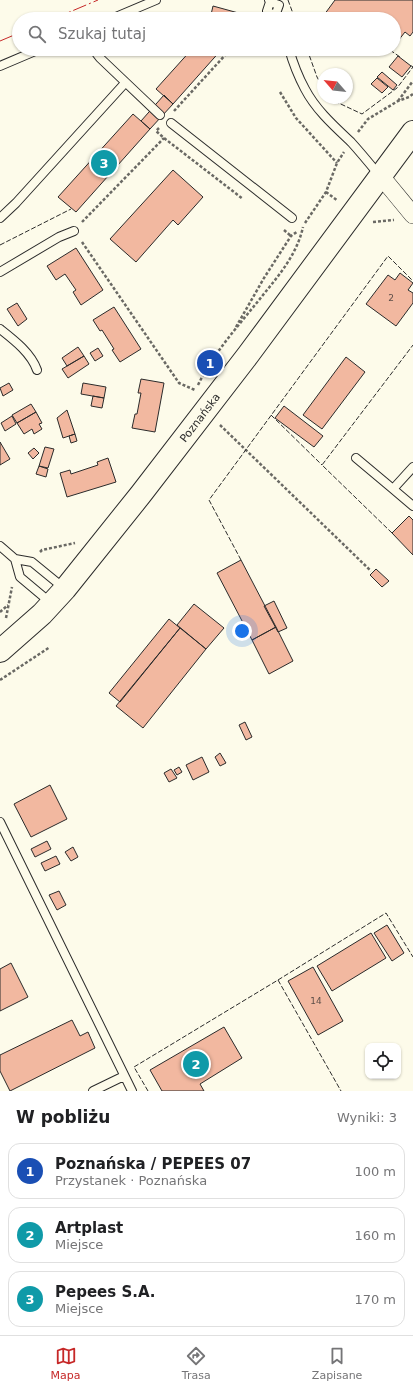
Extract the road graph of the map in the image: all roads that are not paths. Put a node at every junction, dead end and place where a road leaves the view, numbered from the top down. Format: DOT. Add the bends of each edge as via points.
graph roads {
  1 [pos="156,0"];
  2 [pos="269,1"];
  3 [pos="128,12"];
  4 [pos="268,12"];
  5 [pos="24,56"];
  6 [pos="98,56"];
  7 [pos="291,56"];
  8 [pos="0,66"];
  9 [pos="125,83"];
  10 [pos="160,114"];
  11 [pos="171,123"];
  12 [pos="413,132"];
  13 [pos="380,176"];
  14 [pos="413,215"];
  15 [pos="0,218"];
  16 [pos="292,218"];
  17 [pos="74,231"];
  18 [pos="0,272"];
  19 [pos="0,329"];
  20 [pos="38,370"];
  21 [pos="356,458"];
  22 [pos="413,467"];
  23 [pos="393,489"];
  24 [pos="413,506"];
  25 [pos="0,546"];
  26 [pos="15,559"];
  27 [pos="58,596"];
  28 [pos="0,651"];
  29 [pos="0,822"];
  30 [pos="124,1076"];
  31 [pos="93,1091"];
  32 [pos="132,1091"];
  1 -- 3 [label="lane"];
  2 -- 4 [label="lane"];
  5 -- 8 [label="lane"];
  6 -- 9 [label="lane"];
  7 -- 13 [label="lane" via="305,90 320,112"];
  9 -- 10 [label="lane"];
  9 -- 15 [label="lane"];
  11 -- 16 [label="lane"];
  12 -- 13 [label="main road, Poznańska"];
  13 -- 14 [label="street"];
  13 -- 27 [label="main road, Poznańska" via="142,494"];
  17 -- 18 [label="lane" via="59,236"];
  19 -- 20 [label="lane" via="29,355"];
  21 -- 23 [label="lane"];
  22 -- 23 [label="lane"];
  23 -- 24 [label="lane"];
  25 -- 26 [label="lane"];
  26 -- 27 [label="lane" via="32,562"];
  26 -- 27 [label="lane" via="20,577"];
  27 -- 28 [label="main road, Poznańska" via="24,631"];
  29 -- 30 [label="lane"];
  30 -- 31 [label="lane"];
  30 -- 32 [label="lane"];
}
